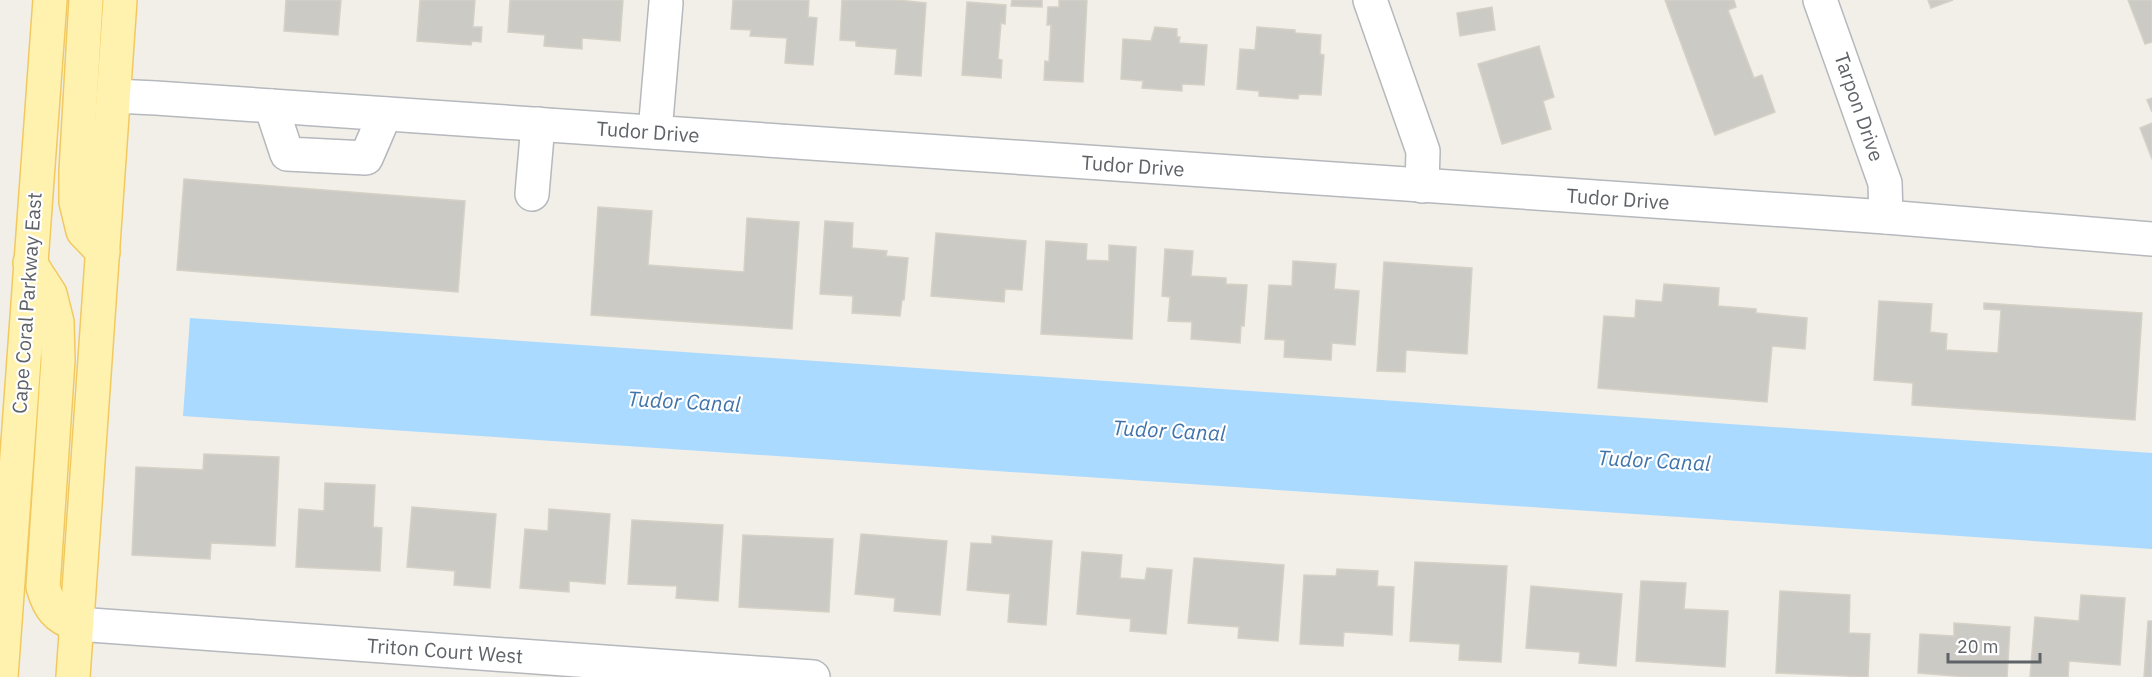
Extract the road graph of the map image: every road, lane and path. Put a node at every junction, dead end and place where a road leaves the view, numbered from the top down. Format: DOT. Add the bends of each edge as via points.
graph roads {
  1 [pos="50,0"];
  2 [pos="86,0"];
  3 [pos="120,0"];
  4 [pos="1370,0"];
  5 [pos="1821,0"];
  6 [pos="666,3"];
  7 [pos="114,96"];
  8 [pos="271,106"];
  9 [pos="385,114"];
  10 [pos="538,124"];
  11 [pos="655,132"];
  12 [pos="1422,186"];
  13 [pos="532,194"];
  14 [pos="1886,217"];
  15 [pos="2152,239"];
  16 [pos="103,252"];
  17 [pos="30,262"];
  18 [pos="9,426"];
  19 [pos="77,624"];
  20 [pos="1,677"];
  21 [pos="73,677"];
  22 [pos="813,677"];
  1 -- 17 [label="main road, Cape Coral Parkway East"];
  2 -- 16 [label="main road" via="76,202 83,231"];
  3 -- 7 [label="main road"];
  4 -- 12 [label="street" via="1423,151"];
  5 -- 14 [label="street, Tarpon Drive" via="1885,183"];
  6 -- 11 [label="street"];
  7 -- 8 [label="street, Tudor Drive"];
  7 -- 16 [label="main road"];
  8 -- 9 [label="street, Tudor Drive"];
  8 -- 9 [label="street" via="287,154 366,158"];
  9 -- 10 [label="street, Tudor Drive"];
  10 -- 11 [label="street, Tudor Drive"];
  10 -- 13 [label="street"];
  11 -- 12 [label="street, Tudor Drive"];
  12 -- 14 [label="street, Tudor Drive"];
  14 -- 15 [label="street, Tudor Drive"];
  16 -- 19 [label="main road"];
  17 -- 18 [label="main road, Cape Coral Parkway East"];
  17 -- 19 [label="main road" via="50,294 57,322 44,587 47,602 56,615"];
  18 -- 20 [label="main road, Cape Coral Parkway East"];
  19 -- 21 [label="main road"];
  19 -- 22 [label="street, Triton Court West"];
}
